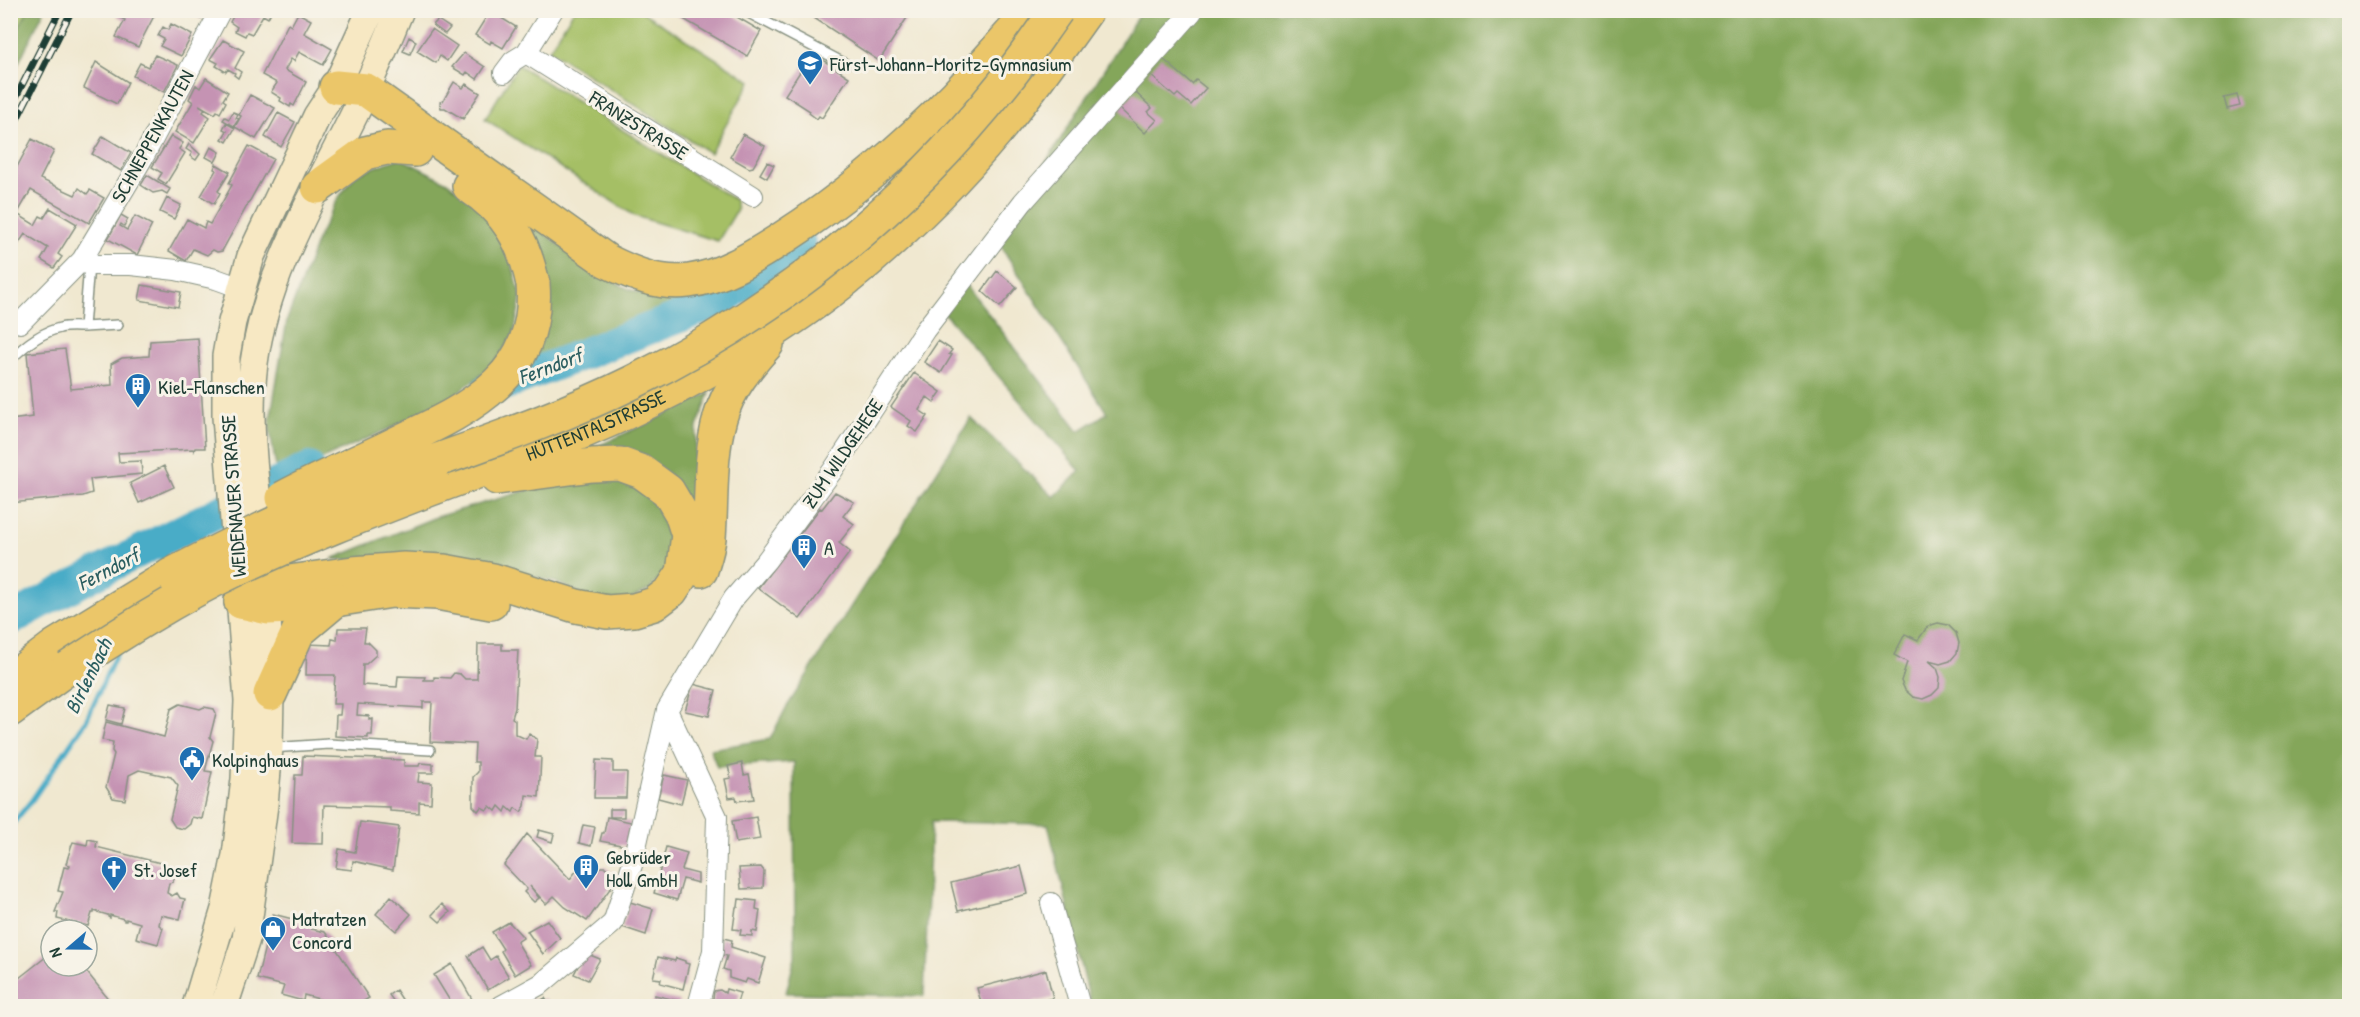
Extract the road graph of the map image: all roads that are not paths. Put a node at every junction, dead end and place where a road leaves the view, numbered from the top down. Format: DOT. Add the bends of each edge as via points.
graph roads {
  1 [pos="220,10"];
  2 [pos="371,10"];
  3 [pos="400,10"];
  4 [pos="553,10"];
  5 [pos="1032,10"];
  6 [pos="1057,10"];
  7 [pos="1087,10"];
  8 [pos="746,11"];
  9 [pos="1192,12"];
  10 [pos="526,53"];
  11 [pos="846,64"];
  12 [pos="504,73"];
  13 [pos="353,96"];
  14 [pos="416,150"];
  15 [pos="318,187"];
  16 [pos="753,196"];
  17 [pos="86,262"];
  18 [pos="241,288"];
  19 [pos="790,318"];
  20 [pos="118,326"];
  21 [pos="15,327"];
  22 [pos="84,327"];
  23 [pos="10,360"];
  24 [pos="243,470"];
  25 [pos="436,487"];
  26 [pos="171,575"];
  27 [pos="258,599"];
  28 [pos="337,599"];
  29 [pos="10,680"];
  30 [pos="270,694"];
  31 [pos="10,710"];
  32 [pos="667,710"];
  33 [pos="268,748"];
  34 [pos="430,750"];
  35 [pos="1051,903"];
  36 [pos="196,1006"];
  37 [pos="224,1006"];
  38 [pos="501,1006"];
  39 [pos="698,1006"];
  40 [pos="1080,1006"];
  1 -- 17 [label="street, SCHNEPPENKAUTEN"];
  2 -- 13 [label="main road, WEIDENAUER STRASSE"];
  3 -- 13 [label="main road, WEIDENAUER STRASSE"];
  4 -- 10 [label="street"];
  5 -- 13 [label="highway" via="918,132 840,197 755,255 690,281 668,282 627,271"];
  6 -- 26 [label="highway, HÜTTENTALSTRASSE, bridge" via="1003,84 907,190 827,261 731,328 622,387 282,520"];
  7 -- 19 [label="highway, HÜTTENTALSTRASSE" via="1019,103 925,209 858,268"];
  8 -- 11 [label="lane"];
  9 -- 32 [label="street, ZUM WILDGEHEGE" via="1023,202 925,330 833,470 734,598"];
  10 -- 12 [label="street"];
  10 -- 16 [label="street, FRANZSTRASSE"];
  13 -- 14 [label="highway"];
  13 -- 15 [label="main road, WEIDENAUER STRASSE"];
  13 -- 18 [label="main road, WEIDENAUER STRASSE" via="317,116 267,220"];
  14 -- 15 [label="highway" via="387,148 365,153"];
  14 -- 26 [label="highway, bridge" via="475,189 509,223 522,244 533,284 532,324 522,350 507,373 483,397 455,416 288,495 208,539"];
  15 -- 24 [label="main road, WEIDENAUER STRASSE" via="266,308 259,335"];
  17 -- 18 [label="street" via="176,270"];
  17 -- 21 [label="street, SCHNEPPENKAUTEN"];
  17 -- 22 [label="lane"];
  18 -- 24 [label="main road, WEIDENAUER STRASSE" via="226,356 226,417"];
  19 -- 25 [label="highway, HÜTTENTALSTRASSE" via="642,406"];
  19 -- 28 [label="highway" via="749,365 720,416 712,461 709,541 699,577 686,603 662,620 638,631 612,633 583,631 490,602 437,593 392,591"];
  20 -- 22 [label="lane"];
  22 -- 23 [label="lane" via="60,328 40,336"];
  24 -- 27 [label="main road, WEIDENAUER STRASSE"];
  25 -- 27 [label="highway" via="620,464 642,472 668,491 681,513 688,535 683,573 671,591 654,604 607,612 444,570 353,573"];
  25 -- 31 [label="highway, HÜTTENTALSTRASSE, bridge" via="293,543 221,577 124,631"];
  26 -- 29 [label="highway, HÜTTENTALSTRASSE" via="55,646"];
  27 -- 28 [label="highway" via="291,607"];
  27 -- 30 [label="main road, WEIDENAUER STRASSE"];
  27 -- 36 [label="main road, WEIDENAUER STRASSE" via="236,855 225,909"];
  28 -- 30 [label="highway" via="298,632"];
  30 -- 33 [label="main road, WEIDENAUER STRASSE"];
  32 -- 38 [label="street, ZUM WILDGEHEGE" via="632,865 613,922 541,984"];
  32 -- 39 [label="street" via="717,817 713,951"];
  33 -- 34 [label="lane" via="329,744"];
  33 -- 37 [label="main road, WEIDENAUER STRASSE" via="248,928"];
  35 -- 40 [label="street"];
}
